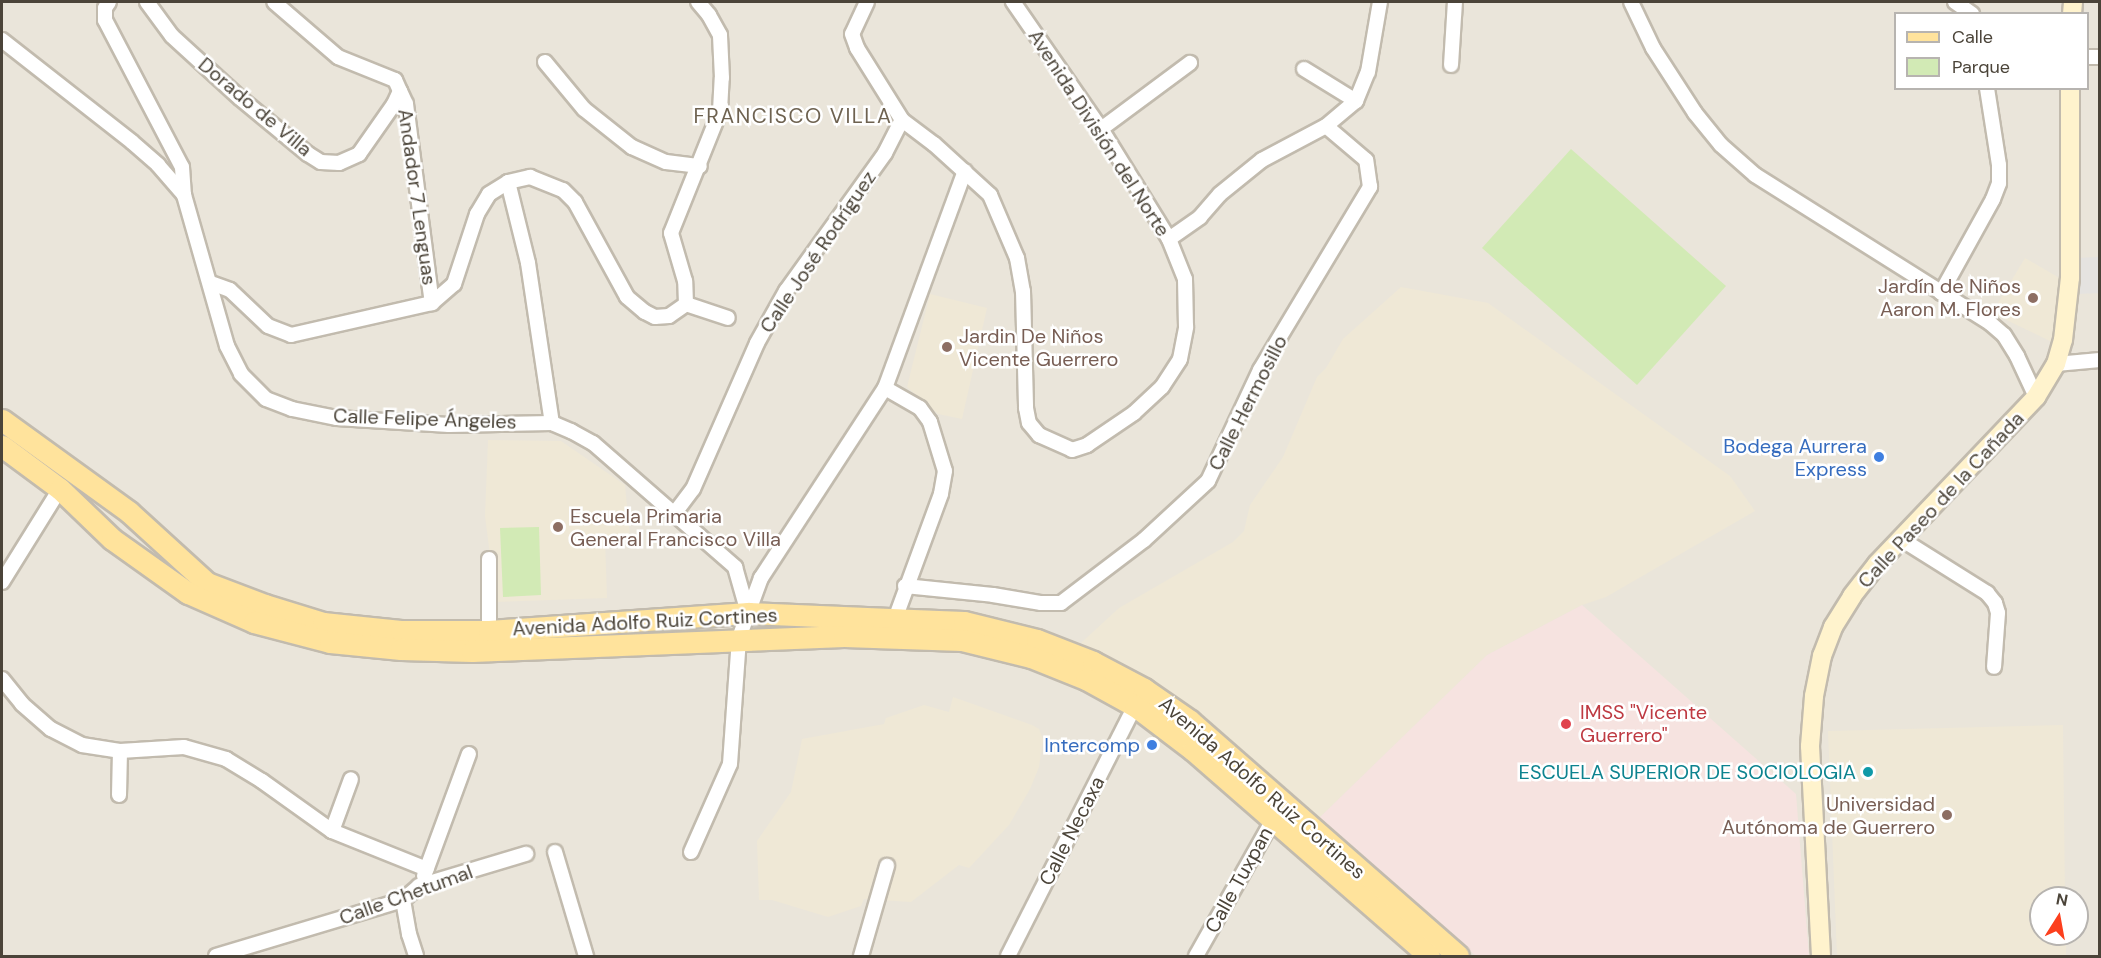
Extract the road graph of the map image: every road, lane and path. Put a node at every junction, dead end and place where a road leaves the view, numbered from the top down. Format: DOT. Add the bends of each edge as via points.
graph roads {
  1 [pos="109,2"];
  2 [pos="147,2"];
  3 [pos="274,2"];
  4 [pos="698,2"];
  5 [pos="867,2"];
  6 [pos="1012,2"];
  7 [pos="1380,2"];
  8 [pos="1455,2"];
  9 [pos="1631,2"];
  10 [pos="1955,2"];
  11 [pos="1969,12"];
  12 [pos="2,40"];
  13 [pos="545,62"];
  14 [pos="1190,63"];
  15 [pos="1451,65"];
  16 [pos="1304,69"];
  17 [pos="1987,90"];
  18 [pos="2070,90"];
  19 [pos="400,91"];
  20 [pos="1356,101"];
  21 [pos="902,120"];
  22 [pos="1326,126"];
  23 [pos="1101,129"];
  24 [pos="700,166"];
  25 [pos="965,171"];
  26 [pos="508,182"];
  27 [pos="184,195"];
  28 [pos="1169,239"];
  29 [pos="211,283"];
  30 [pos="1941,293"];
  31 [pos="432,303"];
  32 [pos="686,304"];
  33 [pos="728,318"];
  34 [pos="2100,360"];
  35 [pos="2056,364"];
  36 [pos="885,388"];
  37 [pos="2036,397"];
  38 [pos="2,420"];
  39 [pos="552,423"];
  40 [pos="2,446"];
  41 [pos="60,489"];
  42 [pos="674,514"];
  43 [pos="1901,539"];
  44 [pos="489,560"];
  45 [pos="2,582"];
  46 [pos="905,586"];
  47 [pos="748,613"];
  48 [pos="895,619"];
  49 [pos="844,626"];
  50 [pos="489,631"];
  51 [pos="739,638"];
  52 [pos="1994,667"];
  53 [pos="2,679"];
  54 [pos="1135,706"];
  55 [pos="120,751"];
  56 [pos="469,754"];
  57 [pos="351,779"];
  58 [pos="119,795"];
  59 [pos="1277,812"];
  60 [pos="332,831"];
  61 [pos="555,852"];
  62 [pos="691,852"];
  63 [pos="526,854"];
  64 [pos="887,866"];
  65 [pos="427,869"];
  66 [pos="419,886"];
  67 [pos="403,900"];
  68 [pos="252,952"];
  69 [pos="216,957"];
  70 [pos="416,957"];
  71 [pos="586,957"];
  72 [pos="861,957"];
  73 [pos="1008,957"];
  74 [pos="1196,957"];
  75 [pos="1429,957"];
  76 [pos="1458,957"];
  77 [pos="1821,957"];
  1 -- 27 [label="street" via="105,20 182,167"];
  2 -- 19 [label="street, Dorado de Villa" via="172,36 240,98 321,162 339,163 359,154"];
  3 -- 19 [label="street" via="339,57 395,80"];
  4 -- 24 [label="street" via="720,35 722,78 720,111"];
  5 -- 21 [label="street" via="852,34"];
  6 -- 23 [label="street, Avenida División del Norte"];
  7 -- 20 [label="street" via="1368,72"];
  8 -- 15 [label="street"];
  9 -- 30 [label="street, Calle Paseo de la Cañada" via="1653,48 1721,145 1755,175"];
  10 -- 11 [label="street"];
  12 -- 27 [label="street, Calle Felipe Ángeles" via="132,142"];
  13 -- 24 [label="street" via="584,109 632,147 666,162"];
  14 -- 23 [label="street"];
  16 -- 20 [label="street"];
  17 -- 30 [label="street" via="1999,165 1998,183"];
  18 -- 35 [label="street, Calle Paseo de la Cañada" via="2070,278"];
  19 -- 31 [label="street, Andador 7 Lenguas" via="406,104"];
  20 -- 22 [label="street"];
  21 -- 25 [label="street"];
  21 -- 42 [label="street, Calle José Rodríguez" via="885,153 786,291 757,343 693,489"];
  22 -- 28 [label="street" via="1262,160 1220,194 1200,218"];
  22 -- 46 [label="street, Calle Hermosillo" via="1366,160 1370,187 1260,370 1208,481 1144,540 1061,603"];
  23 -- 28 [label="street, Avenida División del Norte"];
  24 -- 32 [label="street" via="671,234 685,280"];
  25 -- 28 [label="street, Avenida División del Norte" via="990,195 1017,258 1023,291 1029,423 1039,435 1072,450 1087,445 1134,413 1162,387 1180,358 1186,327 1185,279"];
  25 -- 36 [label="street"];
  26 -- 31 [label="street" via="489,194 477,214 454,284"];
  26 -- 32 [label="street" via="530,177 563,190 575,202 627,297 645,312 655,317 669,316"];
  26 -- 39 [label="street" via="528,263"];
  27 -- 29 [label="street, Calle Felipe Ángeles"];
  29 -- 31 [label="street" via="230,290 268,326 291,335"];
  29 -- 39 [label="street, Calle Felipe Ángeles" via="227,346 241,374 266,399 337,418 449,425"];
  30 -- 37 [label="street, Calle Paseo de la Cañada" via="2004,335"];
  32 -- 33 [label="street"];
  34 -- 35 [label="street"];
  35 -- 37 [label="street, Calle Paseo de la Cañada"];
  36 -- 46 [label="street" via="920,408 930,422 945,471 941,494"];
  36 -- 47 [label="street" via="761,578"];
  37 -- 43 [label="street, Calle Paseo de la Cañada"];
  38 -- 50 [label="main road, Avenida Adolfo Ruiz Cortines" via="129,512 207,583 323,623 401,631"];
  39 -- 42 [label="street, Calle Felipe Ángeles" via="593,443"];
  40 -- 41 [label="main road, Avenida Adolfo Ruiz Cortines"];
  41 -- 45 [label="street"];
  41 -- 51 [label="main road, Avenida Adolfo Ruiz Cortines" via="112,538 188,593 254,621 330,642 472,651"];
  42 -- 47 [label="street, Calle Felipe Ángeles" via="735,567"];
  43 -- 52 [label="street" via="1987,593 1995,603 1998,613"];
  43 -- 77 [label="street, Calle Paseo de la Cañada" via="1852,596 1833,627 1814,696 1810,746"];
  44 -- 50 [label="street"];
  46 -- 48 [label="street"];
  47 -- 49 [label="main road, Avenida Adolfo Ruiz Cortines"];
  47 -- 50 [label="main road, Avenida Adolfo Ruiz Cortines"];
  47 -- 51 [label="street"];
  48 -- 49 [label="main road, Avenida Adolfo Ruiz Cortines"];
  48 -- 59 [label="main road, Avenida Adolfo Ruiz Cortines" via="964,622 1037,640 1092,662 1144,689 1190,721"];
  49 -- 51 [label="main road, Avenida Adolfo Ruiz Cortines"];
  49 -- 54 [label="main road, Avenida Adolfo Ruiz Cortines" via="962,640 1031,657 1086,679"];
  51 -- 62 [label="street" via="730,764"];
  53 -- 55 [label="street" via="22,704 51,729 82,745"];
  54 -- 59 [label="main road, Avenida Adolfo Ruiz Cortines"];
  54 -- 73 [label="street, Calle Necaxa"];
  55 -- 58 [label="street"];
  55 -- 60 [label="street" via="184,747 226,759"];
  56 -- 65 [label="street"];
  57 -- 60 [label="street"];
  59 -- 74 [label="street, Calle Tuxpan"];
  59 -- 75 [label="main road, Avenida Adolfo Ruiz Cortines"];
  59 -- 76 [label="main road, Avenida Adolfo Ruiz Cortines"];
  60 -- 65 [label="street"];
  61 -- 71 [label="street"];
  63 -- 66 [label="street, Calle Chetumal"];
  64 -- 72 [label="street"];
  65 -- 66 [label="street"];
  66 -- 67 [label="street, Calle Chetumal"];
  67 -- 68 [label="street, Calle Chetumal"];
  67 -- 70 [label="street"];
  68 -- 69 [label="street, Calle Chetumal"];
}
